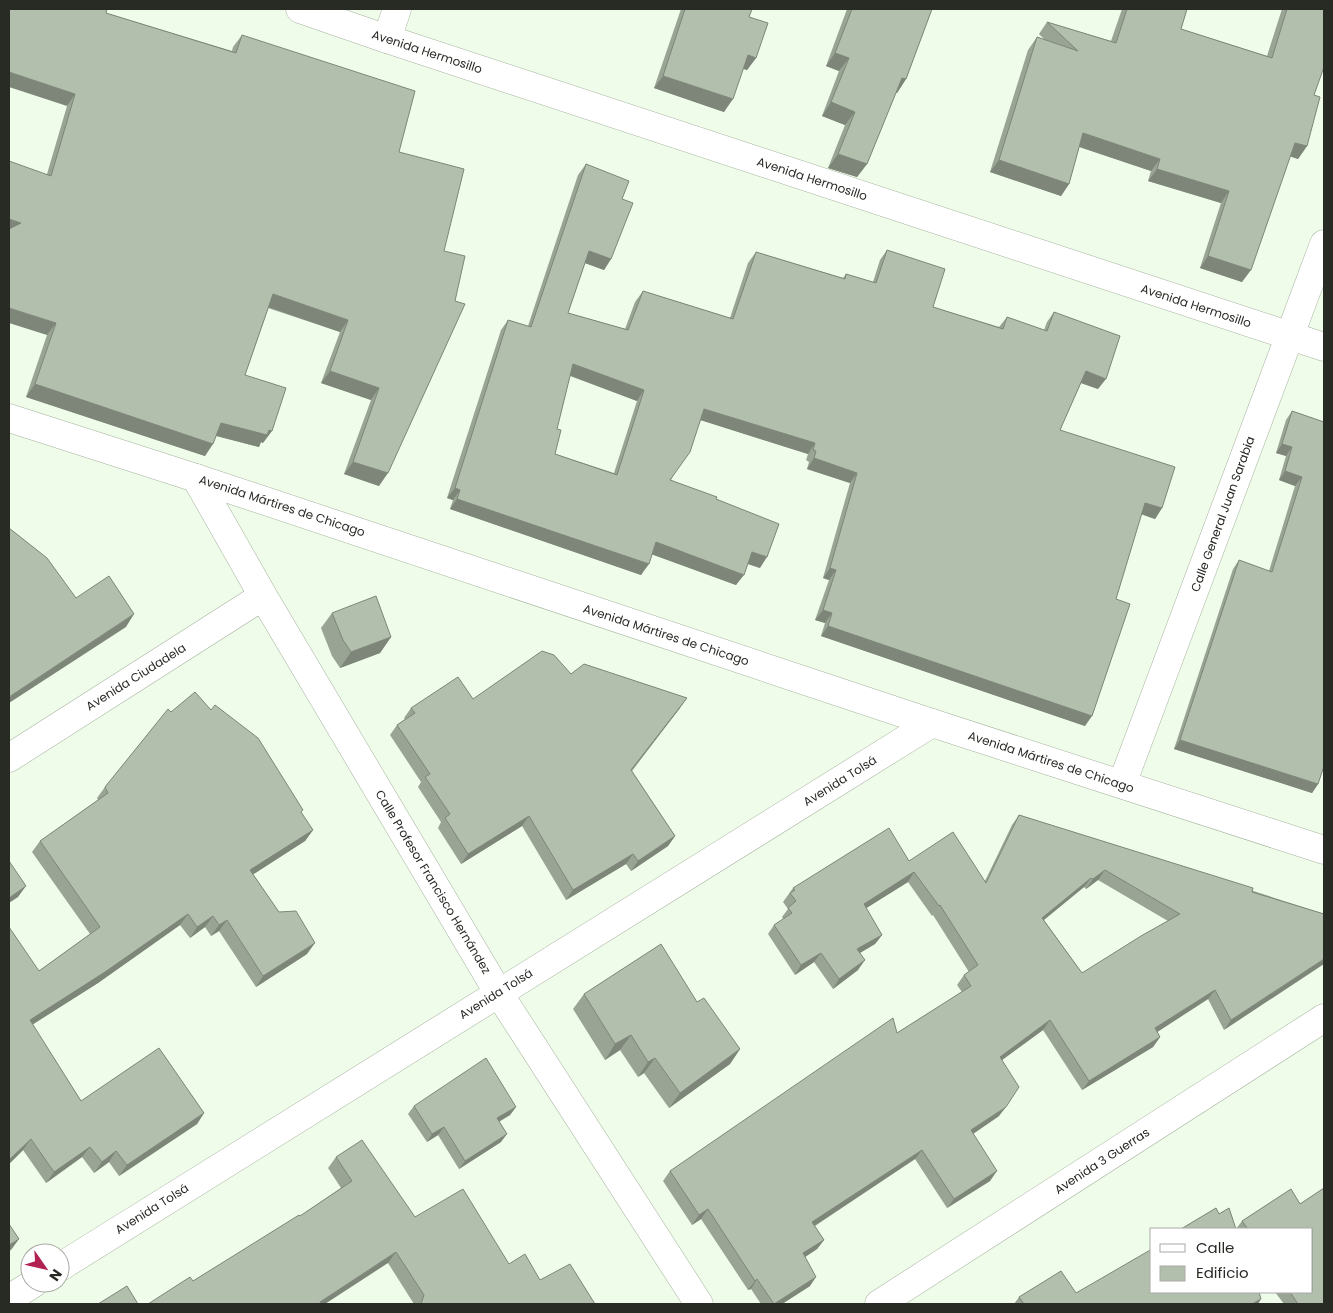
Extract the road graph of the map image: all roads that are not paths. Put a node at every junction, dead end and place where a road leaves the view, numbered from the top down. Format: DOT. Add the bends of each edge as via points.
graph roads {
  1 [pos="300,9"];
  2 [pos="397,9"];
  3 [pos="387,39"];
  4 [pos="1324,244"];
  5 [pos="1289,336"];
  6 [pos="1324,348"];
  7 [pos="9,418"];
  8 [pos="196,478"];
  9 [pos="263,596"];
  10 [pos="932,723"];
  11 [pos="9,758"];
  12 [pos="1122,784"];
  13 [pos="1324,850"];
  14 [pos="498,992"];
  15 [pos="1324,1018"];
  16 [pos="70,1261"];
  17 [pos="20,1292"];
  18 [pos="9,1299"];
  19 [pos="699,1304"];
  20 [pos="879,1304"];
  1 -- 3 [label="street, Avenida Hermosillo"];
  2 -- 3 [label="street"];
  3 -- 5 [label="street, Avenida Hermosillo"];
  4 -- 5 [label="street, Calle General Juan Sarabia"];
  5 -- 6 [label="street, Avenida Hermosillo"];
  5 -- 12 [label="street, Calle General Juan Sarabia"];
  7 -- 8 [label="street, Avenida Mártires de Chicago"];
  8 -- 9 [label="street, Calle Profesor Francisco Hernández"];
  8 -- 10 [label="street, Avenida Mártires de Chicago"];
  9 -- 11 [label="street, Avenida Ciudadela"];
  9 -- 14 [label="street, Calle Profesor Francisco Hernández"];
  10 -- 12 [label="street, Avenida Mártires de Chicago"];
  10 -- 14 [label="street, Avenida Tolsá"];
  12 -- 13 [label="street, Avenida Mártires de Chicago"];
  14 -- 16 [label="street, Avenida Tolsá"];
  14 -- 19 [label="street, Calle Profesor Francisco Hernández"];
  15 -- 20 [label="street, Avenida 3 Guerras"];
  17 -- 18 [label="street"];
}
